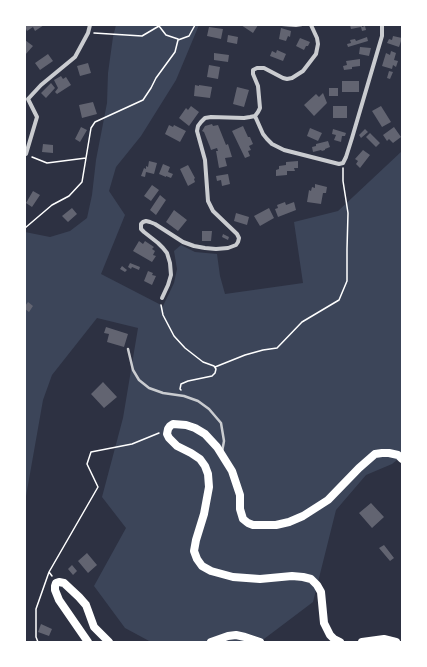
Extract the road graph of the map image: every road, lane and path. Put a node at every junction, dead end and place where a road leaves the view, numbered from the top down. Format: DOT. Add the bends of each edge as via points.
graph roads {
  1 [pos="90,25"];
  2 [pos="195,25"];
  3 [pos="277,25"];
  4 [pos="305,25"];
  5 [pos="311,25"];
  6 [pos="382,25"];
  7 [pos="88,33"];
  8 [pos="178,40"];
  9 [pos="255,116"];
  10 [pos="26,154"];
  11 [pos="86,158"];
  12 [pos="341,163"];
  13 [pos="25,228"];
  14 [pos="162,298"];
  15 [pos="128,349"];
  16 [pos="215,366"];
  17 [pos="184,396"];
  18 [pos="168,429"];
  19 [pos="221,454"];
  20 [pos="402,459"];
  21 [pos="49,572"];
  22 [pos="56,583"];
  23 [pos="38,642"];
  24 [pos="88,642"];
  25 [pos="109,642"];
  26 [pos="211,642"];
  27 [pos="260,642"];
  28 [pos="340,642"];
  29 [pos="362,642"];
  30 [pos="396,642"];
  1 -- 7 [label="street"];
  2 -- 8 [label="path" via="189,36"];
  3 -- 4 [label="path"];
  5 -- 9 [label="street" via="318,44 316,54 303,71 292,78 283,78 264,68 253,70 258,86 260,108"];
  6 -- 12 [label="street" via="382,36 352,138 346,157"];
  7 -- 8 [label="path" via="142,36 159,26 166,35"];
  7 -- 10 [label="street" via="75,56 28,99 37,117"];
  8 -- 11 [label="path" via="175,52 143,100 95,122 91,128"];
  9 -- 12 [label="street" via="263,134 272,144 284,150"];
  9 -- 14 [label="street" via="205,118 197,131 205,160 208,202 213,211 237,234 239,238 236,245 216,249 194,246 183,242 156,224 146,221 141,224 141,229 167,252 171,275"];
  10 -- 11 [label="path" via="47,163"];
  11 -- 13 [label="path" via="82,182 69,196 52,205"];
  12 -- 16 [label="path" via="348,213 347,281 339,300 302,322 277,348 245,355"];
  14 -- 16 [label="path" via="163,314 174,336 203,362"];
  15 -- 17 [label="lane" via="133,370 139,380 149,388 163,393"];
  16 -- 17 [label="path" via="215,374 212,376 181,384 180,389"];
  17 -- 19 [label="lane" via="210,409 221,423 224,441"];
  18 -- 19 [label="main road" via="173,424 195,428 205,434"];
  18 -- 21 [label="path" via="132,444 91,452 87,464 98,487"];
  18 -- 28 [label="main road" via="169,438 177,446 200,459 208,474 209,487 194,550 202,566 233,577 260,579 298,576 311,579 321,592 324,623 330,635"];
  19 -- 20 [label="main road" via="232,471 240,494 243,519 257,525 276,525 302,516 328,500 375,454 389,453"];
  21 -- 22 [label="path"];
  21 -- 23 [label="path" via="36,609"];
  22 -- 24 [label="main road" via="55,590 59,600"];
  22 -- 25 [label="main road" via="64,583 79,596 86,605 94,627"];
  26 -- 27 [label="main road" via="236,635"];
  29 -- 30 [label="main road" via="384,639"];
}
